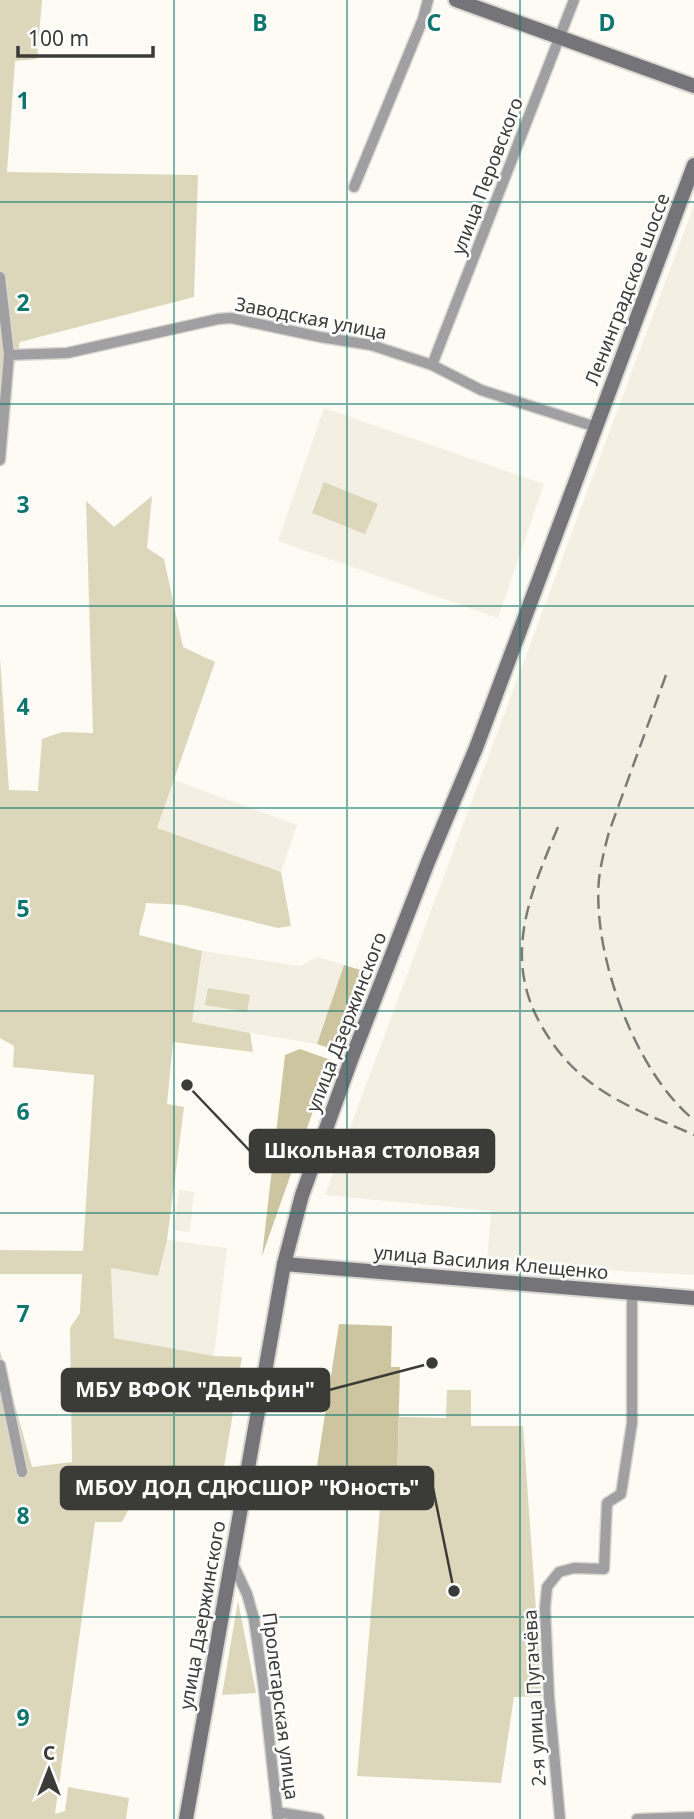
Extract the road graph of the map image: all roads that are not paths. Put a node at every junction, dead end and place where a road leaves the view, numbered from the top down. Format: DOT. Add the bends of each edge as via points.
graph roads {
  1 [pos="428,0"];
  2 [pos="456,0"];
  3 [pos="574,0"];
  4 [pos="560,38"];
  5 [pos="694,86"];
  6 [pos="694,164"];
  7 [pos="354,187"];
  8 [pos="0,277"];
  9 [pos="9,355"];
  10 [pos="432,365"];
  11 [pos="596,427"];
  12 [pos="0,460"];
  13 [pos="284,1264"];
  14 [pos="632,1294"];
  15 [pos="694,1298"];
  16 [pos="0,1364"];
  17 [pos="22,1472"];
  18 [pos="231,1560"];
  19 [pos="278,1816"];
  20 [pos="694,1817"];
  21 [pos="186,1819"];
  22 [pos="319,1819"];
  23 [pos="559,1819"];
  24 [pos="637,1819"];
  1 -- 7 [label="street"];
  2 -- 4 [label="main road"];
  3 -- 4 [label="street, улица Перовского"];
  4 -- 5 [label="main road"];
  4 -- 10 [label="street, улица Перовского"];
  6 -- 11 [label="main road, Ленинградское шоссе"];
  8 -- 9 [label="street"];
  9 -- 10 [label="street, Заводская улица" via="67,353 231,318 371,345"];
  9 -- 12 [label="street"];
  10 -- 11 [label="street, Заводская улица" via="481,390"];
  11 -- 13 [label="main road, улица Дзержинского" via="476,748 351,1060 302,1195"];
  13 -- 14 [label="main road, улица Василия Клещенко"];
  13 -- 18 [label="main road, улица Дзержинского"];
  14 -- 15 [label="main road, улица Василия Клещенко"];
  14 -- 23 [label="street, 2-я улица Пугачёва" via="632,1423 621,1494 607,1503 604,1569 559,1572 547,1587 549,1697"];
  16 -- 17 [label="street"];
  18 -- 19 [label="street, Пролетарская улица" via="254,1619"];
  18 -- 21 [label="main road, улица Дзержинского"];
  19 -- 22 [label="street"];
  20 -- 24 [label="street"];
}
